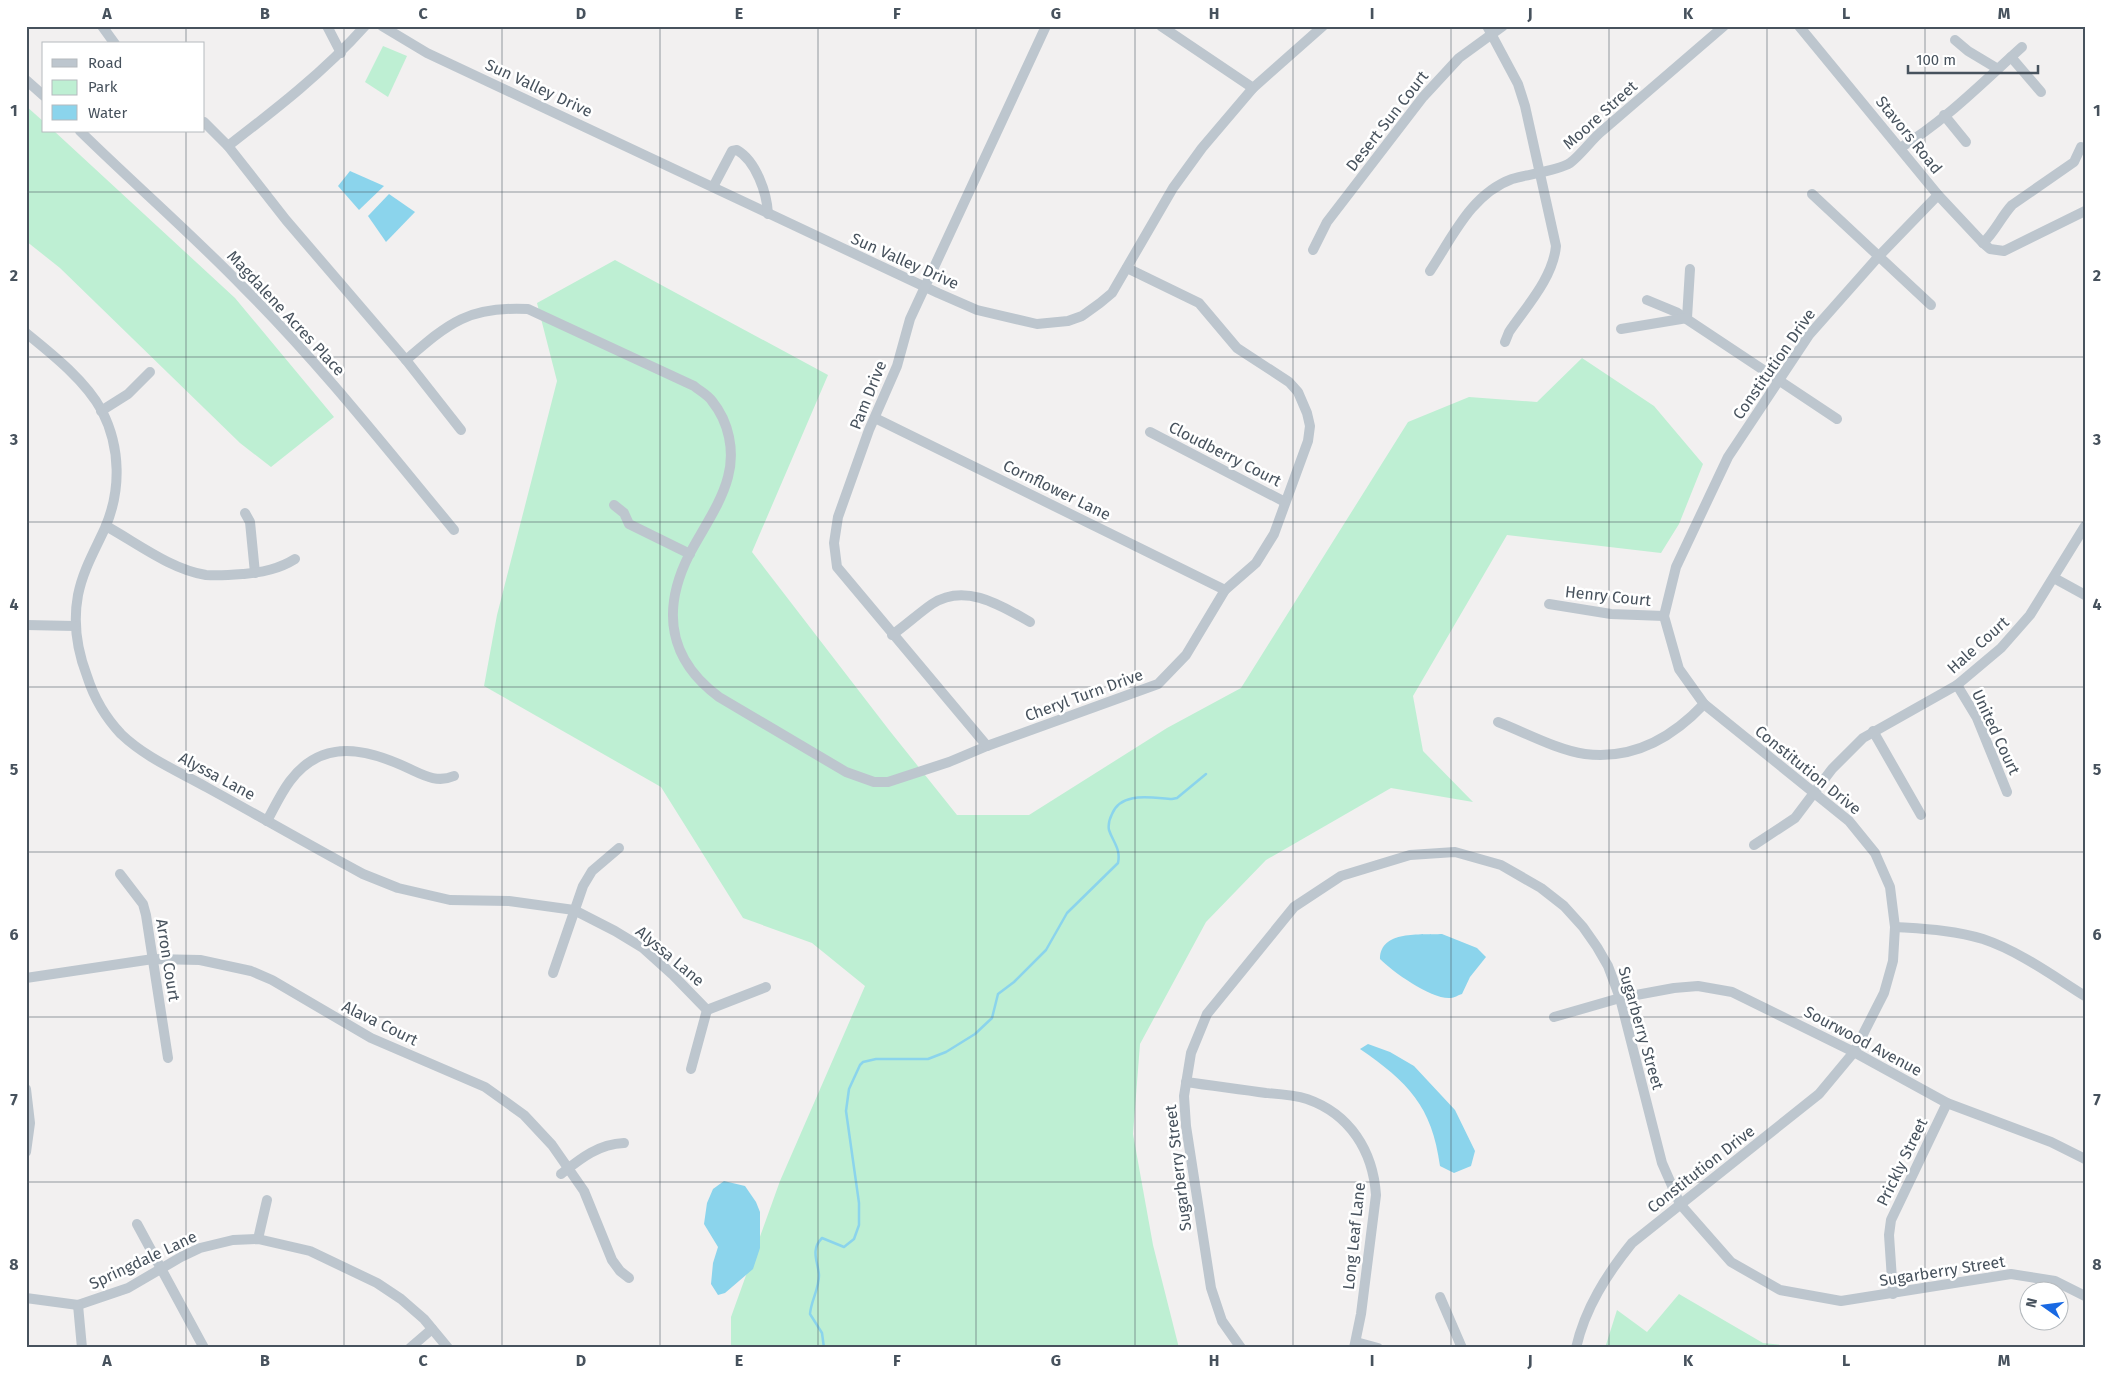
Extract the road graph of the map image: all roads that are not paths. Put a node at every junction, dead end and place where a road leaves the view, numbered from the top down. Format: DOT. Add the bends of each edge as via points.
graph roads {
  1 [pos="102,26"];
  2 [pos="327,26"];
  3 [pos="365,26"];
  4 [pos="382,26"];
  5 [pos="1046,26"];
  6 [pos="1161,26"];
  7 [pos="1323,26"];
  8 [pos="1487,26"];
  9 [pos="1503,26"];
  10 [pos="1724,26"];
  11 [pos="1799,26"];
  12 [pos="1492,36"];
  13 [pos="1955,40"];
  14 [pos="114,42"];
  15 [pos="2022,47"];
  16 [pos="341,53"];
  17 [pos="2011,57"];
  18 [pos="1998,69"];
  19 [pos="26,80"];
  20 [pos="1253,88"];
  21 [pos="2041,92"];
  22 [pos="42,94"];
  23 [pos="1944,115"];
  24 [pos="205,123"];
  25 [pos="81,132"];
  26 [pos="1966,142"];
  27 [pos="228,146"];
  28 [pos="2081,147"];
  29 [pos="1900,148"];
  30 [pos="1541,171"];
  31 [pos="713,187"];
  32 [pos="1812,194"];
  33 [pos="1938,195"];
  34 [pos="2085,211"];
  35 [pos="768,214"];
  36 [pos="1983,243"];
  37 [pos="1313,250"];
  38 [pos="1879,256"];
  39 [pos="1126,268"];
  40 [pos="1690,269"];
  41 [pos="1430,271"];
  42 [pos="925,287"];
  43 [pos="1647,300"];
  44 [pos="1931,305"];
  45 [pos="1687,318"];
  46 [pos="1621,329"];
  47 [pos="27,335"];
  48 [pos="1505,342"];
  49 [pos="406,360"];
  50 [pos="150,372"];
  51 [pos="1780,380"];
  52 [pos="101,410"];
  53 [pos="875,418"];
  54 [pos="1837,420"];
  55 [pos="461,430"];
  56 [pos="1150,432"];
  57 [pos="1285,502"];
  58 [pos="614,505"];
  59 [pos="245,513"];
  60 [pos="106,526"];
  61 [pos="2085,526"];
  62 [pos="454,530"];
  63 [pos="690,554"];
  64 [pos="295,559"];
  65 [pos="256,573"];
  66 [pos="2054,578"];
  67 [pos="1225,590"];
  68 [pos="2085,595"];
  69 [pos="1549,604"];
  70 [pos="1664,616"];
  71 [pos="1030,622"];
  72 [pos="26,625"];
  73 [pos="75,626"];
  74 [pos="892,635"];
  75 [pos="1957,685"];
  76 [pos="1704,704"];
  77 [pos="1498,722"];
  78 [pos="1873,731"];
  79 [pos="987,746"];
  80 [pos="454,776"];
  81 [pos="2007,792"];
  82 [pos="1814,793"];
  83 [pos="1921,815"];
  84 [pos="267,821"];
  85 [pos="1754,845"];
  86 [pos="619,848"];
  87 [pos="120,874"];
  88 [pos="574,910"];
  89 [pos="1895,927"];
  90 [pos="153,959"];
  91 [pos="553,973"];
  92 [pos="26,978"];
  93 [pos="766,987"];
  94 [pos="2085,996"];
  95 [pos="1620,998"];
  96 [pos="707,1010"];
  97 [pos="1554,1017"];
  98 [pos="1854,1052"];
  99 [pos="168,1058"];
  100 [pos="691,1069"];
  101 [pos="1186,1082"];
  102 [pos="26,1089"];
  103 [pos="1948,1103"];
  104 [pos="624,1143"];
  105 [pos="26,1152"];
  106 [pos="2085,1159"];
  107 [pos="569,1167"];
  108 [pos="561,1174"];
  109 [pos="267,1200"];
  110 [pos="1680,1204"];
  111 [pos="137,1224"];
  112 [pos="258,1239"];
  113 [pos="163,1269"];
  114 [pos="629,1278"];
  115 [pos="1892,1294"];
  116 [pos="2085,1296"];
  117 [pos="1440,1297"];
  118 [pos="26,1298"];
  119 [pos="78,1305"];
  120 [pos="432,1329"];
  121 [pos="1355,1345"];
  122 [pos="82,1348"];
  123 [pos="204,1348"];
  124 [pos="410,1348"];
  125 [pos="448,1348"];
  126 [pos="1241,1348"];
  127 [pos="1378,1348"];
  128 [pos="1462,1348"];
  129 [pos="1576,1348"];
  1 -- 14 [label="street"];
  2 -- 16 [label="street"];
  3 -- 16 [label="street"];
  4 -- 31 [label="street, Sun Valley Drive" via="427,53"];
  5 -- 42 [label="street, Pam Drive"];
  6 -- 20 [label="street"];
  7 -- 20 [label="street, Sun Valley Drive"];
  8 -- 12 [label="street"];
  9 -- 12 [label="street, Desert Sun Court"];
  10 -- 30 [label="street, Moore Street" via="1594,138 1570,163"];
  11 -- 29 [label="street, Stavors Road"];
  12 -- 30 [label="street" via="1518,84"];
  12 -- 37 [label="street, Desert Sun Court" via="1460,58 1423,97 1326,222"];
  13 -- 18 [label="street"];
  15 -- 17 [label="street"];
  16 -- 27 [label="street"];
  17 -- 18 [label="street"];
  17 -- 21 [label="street"];
  18 -- 23 [label="street"];
  19 -- 22 [label="street"];
  20 -- 39 [label="street, Sun Valley Drive" via="1186,168"];
  23 -- 26 [label="street"];
  23 -- 29 [label="street"];
  24 -- 27 [label="street"];
  25 -- 62 [label="street, Magdalene Acres Place" via="280,325"];
  27 -- 49 [label="street" via="286,220"];
  28 -- 36 [label="street" via="2074,162 2012,205"];
  29 -- 33 [label="street, Stavors Road"];
  30 -- 41 [label="street, Moore Street" via="1510,180 1484,194"];
  30 -- 48 [label="street" via="1556,246 1554,256 1548,274"];
  31 -- 35 [label="street, Sun Valley Drive"];
  31 -- 35 [label="street" via="732,151 737,150 747,158 763,189"];
  32 -- 38 [label="street"];
  33 -- 36 [label="street, Stavors Road"];
  33 -- 38 [label="street, Constitution Drive"];
  34 -- 36 [label="street, Stavors Road" via="2004,251 1990,249"];
  35 -- 42 [label="street, Sun Valley Drive"];
  38 -- 44 [label="street"];
  38 -- 51 [label="street, Constitution Drive" via="1809,335"];
  39 -- 42 [label="street, Sun Valley Drive" via="1112,293 1100,303 1082,316 1052,324 1022,322 977,310"];
  39 -- 57 [label="street, Cheryl Turn Drive" via="1199,303 1236,348 1289,382 1298,392 1310,426 1308,441"];
  40 -- 45 [label="street"];
  42 -- 53 [label="street, Pam Drive" via="910,319 897,366"];
  43 -- 45 [label="street"];
  45 -- 46 [label="street"];
  45 -- 51 [label="street"];
  47 -- 52 [label="street, Alyssa Lane" via="69,370"];
  49 -- 55 [label="street"];
  49 -- 63 [label="street, Cheryl Turn Drive" via="458,319 491,310 528,309 694,386 712,401 728,432 731,462 728,478"];
  50 -- 52 [label="street" via="128,394"];
  51 -- 54 [label="street"];
  51 -- 70 [label="street, Constitution Drive" via="1728,457 1676,567"];
  52 -- 60 [label="street, Alyssa Lane" via="113,439 117,472"];
  53 -- 67 [label="street, Cornflower Lane"];
  53 -- 74 [label="street, Pam Drive" via="838,517 834,543 837,567"];
  56 -- 57 [label="street, Cloudberry Court"];
  57 -- 67 [label="street, Cheryl Turn Drive" via="1274,534 1256,563"];
  58 -- 63 [label="street" via="630,524"];
  59 -- 65 [label="street" via="250,522"];
  60 -- 65 [label="street" via="191,571 221,576"];
  60 -- 73 [label="street, Alyssa Lane" via="85,570 78,594"];
  61 -- 66 [label="street, Hale Court"];
  63 -- 79 [label="street, Cheryl Turn Drive" via="677,589 676,641 682,658 702,684 720,697 846,772 874,782 906,777"];
  64 -- 65 [label="street" via="281,567"];
  66 -- 68 [label="street"];
  66 -- 75 [label="street, Hale Court" via="2020,628"];
  67 -- 79 [label="street, Cheryl Turn Drive" via="1186,655 1158,684"];
  69 -- 70 [label="street, Henry Court" via="1611,614"];
  70 -- 76 [label="street, Constitution Drive" via="1678,669"];
  71 -- 74 [label="street" via="995,602 971,596 951,596 934,603"];
  72 -- 73 [label="street"];
  73 -- 84 [label="street, Alyssa Lane" via="82,661 94,695 121,734 159,762"];
  74 -- 79 [label="street, Pam Drive"];
  75 -- 78 [label="street, Hale Court"];
  75 -- 81 [label="street, United Court" via="1977,718"];
  76 -- 77 [label="street" via="1678,729 1656,742 1630,752 1612,754 1583,753"];
  76 -- 82 [label="street, Constitution Drive"];
  78 -- 82 [label="street, Hale Court" via="1840,759"];
  78 -- 83 [label="street"];
  80 -- 84 [label="street" via="435,779 374,754 351,751 326,754 309,762 296,774"];
  82 -- 85 [label="street, Hale Court" via="1795,818"];
  82 -- 89 [label="street, Constitution Drive" via="1849,821 1875,853 1890,887"];
  84 -- 88 [label="street, Alyssa Lane" via="363,874 398,888 450,900 509,901"];
  86 -- 88 [label="street" via="592,872"];
  87 -- 90 [label="street, Arron Court" via="142,904"];
  88 -- 91 [label="street"];
  88 -- 96 [label="street, Alyssa Lane" via="642,948"];
  89 -- 94 [label="street" via="1943,929 1984,939"];
  89 -- 98 [label="street, Constitution Drive" via="1893,961 1884,994"];
  90 -- 92 [label="street, Alava Court"];
  90 -- 99 [label="street, Arron Court"];
  90 -- 107 [label="street, Alava Court" via="200,960 237,966 272,980 366,1035 485,1087 538,1128"];
  93 -- 96 [label="street"];
  95 -- 97 [label="street, Sourwood Avenue"];
  95 -- 98 [label="street, Sourwood Avenue" via="1698,986 1732,992"];
  95 -- 101 [label="street, Sugarberry Street" via="1608,966 1588,933 1564,906 1541,888 1501,865 1455,852 1410,855 1341,876 1294,906 1207,1014 1191,1053"];
  95 -- 110 [label="street, Sugarberry Street" via="1662,1163"];
  96 -- 100 [label="street"];
  98 -- 103 [label="street, Sourwood Avenue"];
  98 -- 110 [label="street, Constitution Drive" via="1819,1094"];
  101 -- 121 [label="street, Long Leaf Lane" via="1306,1099 1339,1116 1364,1146 1373,1170 1376,1195"];
  101 -- 126 [label="street, Sugarberry Street" via="1186,1126 1211,1288 1222,1321"];
  102 -- 105 [label="street" via="30,1123"];
  103 -- 106 [label="street, Sourwood Avenue" via="2051,1142"];
  103 -- 115 [label="street, Prickly Street" via="1891,1220"];
  104 -- 107 [label="street" via="600,1147"];
  107 -- 108 [label="street"];
  107 -- 114 [label="street, Alava Court" via="584,1191 612,1260"];
  109 -- 112 [label="street"];
  110 -- 115 [label="street, Sugarberry Street" via="1731,1262 1780,1290 1841,1301"];
  110 -- 129 [label="street, Constitution Drive" via="1632,1243 1609,1273 1581,1328"];
  111 -- 113 [label="street"];
  112 -- 113 [label="street, Springdale Lane" via="233,1240 200,1248"];
  112 -- 120 [label="street, Springdale Lane" via="310,1251 377,1283 401,1299"];
  113 -- 119 [label="street, Springdale Lane" via="128,1288"];
  113 -- 123 [label="street"];
  115 -- 116 [label="street, Sugarberry Street" via="2011,1274 2055,1281"];
  117 -- 128 [label="street"];
  118 -- 119 [label="street, Springdale Lane"];
  119 -- 122 [label="street"];
  120 -- 124 [label="street"];
  120 -- 125 [label="street, Springdale Lane"];
  121 -- 127 [label="street"];
}
